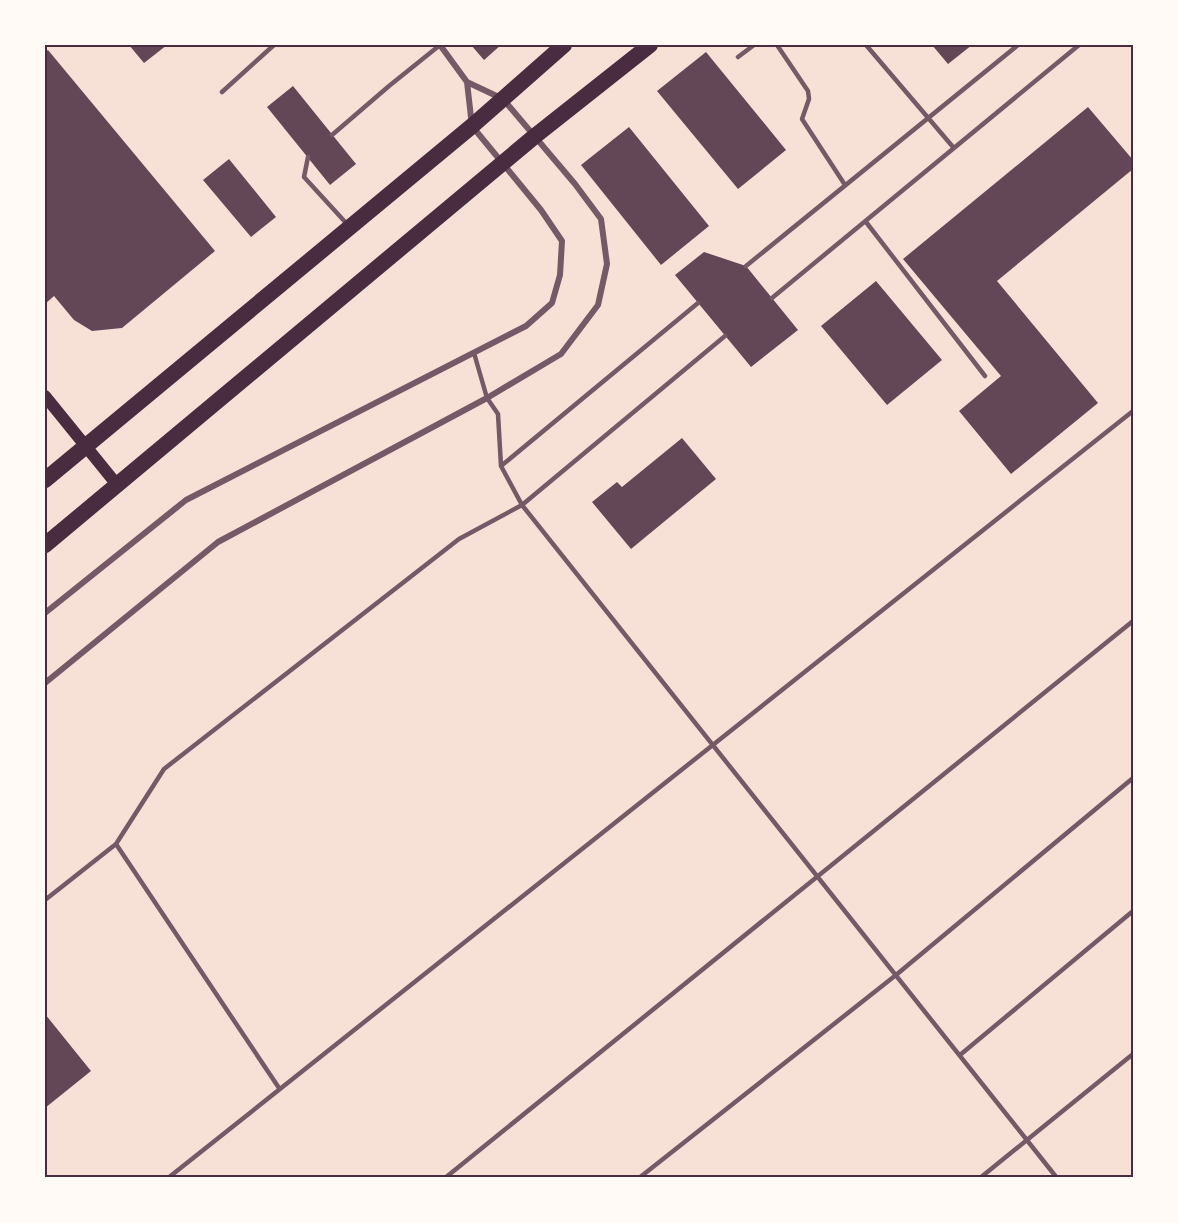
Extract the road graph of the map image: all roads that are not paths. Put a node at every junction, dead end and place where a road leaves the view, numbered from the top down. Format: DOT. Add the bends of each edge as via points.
graph roads {
  1 [pos="274,45"];
  2 [pos="440,45"];
  3 [pos="564,45"];
  4 [pos="650,45"];
  5 [pos="754,45"];
  6 [pos="777,45"];
  7 [pos="866,45"];
  8 [pos="1018,45"];
  9 [pos="1079,45"];
  10 [pos="738,57"];
  11 [pos="468,82"];
  12 [pos="222,92"];
  13 [pos="503,99"];
  14 [pos="928,118"];
  15 [pos="472,126"];
  16 [pos="332,135"];
  17 [pos="536,136"];
  18 [pos="953,147"];
  19 [pos="308,157"];
  20 [pos="504,164"];
  21 [pos="845,185"];
  22 [pos="866,222"];
  23 [pos="350,227"];
  24 [pos="746,266"];
  25 [pos="772,298"];
  26 [pos="699,303"];
  27 [pos="725,336"];
  28 [pos="474,353"];
  29 [pos="985,376"];
  30 [pos="45,396"];
  31 [pos="487,398"];
  32 [pos="1133,411"];
  33 [pos="86,447"];
  34 [pos="501,466"];
  35 [pos="45,480"];
  36 [pos="118,486"];
  37 [pos="522,505"];
  38 [pos="45,544"];
  39 [pos="45,613"];
  40 [pos="1133,621"];
  41 [pos="45,683"];
  42 [pos="712,744"];
  43 [pos="1133,778"];
  44 [pos="116,844"];
  45 [pos="819,878"];
  46 [pos="45,900"];
  47 [pos="1133,911"];
  48 [pos="896,975"];
  49 [pos="1133,1054"];
  50 [pos="960,1055"];
  51 [pos="279,1088"];
  52 [pos="1027,1140"];
  53 [pos="168,1178"];
  54 [pos="445,1178"];
  55 [pos="639,1178"];
  56 [pos="980,1178"];
  57 [pos="1058,1178"];
  1 -- 12 [label="lane"];
  2 -- 11 [label="street"];
  2 -- 16 [label="lane"];
  3 -- 13 [label="highway"];
  4 -- 17 [label="highway"];
  5 -- 10 [label="lane"];
  6 -- 21 [label="lane" via="808,91 802,119"];
  7 -- 14 [label="lane"];
  8 -- 14 [label="lane"];
  9 -- 18 [label="lane"];
  11 -- 13 [label="street"];
  11 -- 15 [label="street"];
  13 -- 15 [label="highway"];
  13 -- 17 [label="street"];
  14 -- 18 [label="lane"];
  14 -- 21 [label="lane"];
  15 -- 20 [label="street"];
  15 -- 23 [label="highway"];
  17 -- 20 [label="highway"];
  17 -- 31 [label="street" via="601,219 607,264 598,305 561,354"];
  18 -- 22 [label="lane"];
  19 -- 23 [label="lane" via="304,177"];
  20 -- 28 [label="street" via="562,241 560,275 552,303 526,326"];
  20 -- 36 [label="highway"];
  21 -- 24 [label="lane"];
  22 -- 25 [label="lane"];
  22 -- 29 [label="lane"];
  23 -- 33 [label="highway"];
  26 -- 34 [label="lane"];
  27 -- 37 [label="lane"];
  28 -- 31 [label="lane"];
  28 -- 39 [label="street" via="186,500"];
  30 -- 33 [label="main road"];
  31 -- 34 [label="lane" via="498,414"];
  31 -- 41 [label="street" via="218,542"];
  32 -- 42 [label="lane"];
  33 -- 35 [label="highway"];
  33 -- 36 [label="main road"];
  34 -- 37 [label="lane"];
  36 -- 38 [label="highway"];
  37 -- 42 [label="lane"];
  37 -- 44 [label="lane" via="459,539 165,769"];
  40 -- 45 [label="lane"];
  42 -- 45 [label="lane"];
  42 -- 51 [label="lane"];
  43 -- 48 [label="lane"];
  44 -- 46 [label="lane"];
  44 -- 51 [label="lane"];
  45 -- 48 [label="lane"];
  45 -- 54 [label="lane"];
  47 -- 50 [label="lane"];
  48 -- 50 [label="lane"];
  48 -- 55 [label="lane"];
  49 -- 52 [label="lane"];
  50 -- 52 [label="lane"];
  51 -- 53 [label="lane"];
  52 -- 56 [label="lane"];
  52 -- 57 [label="lane"];
}
